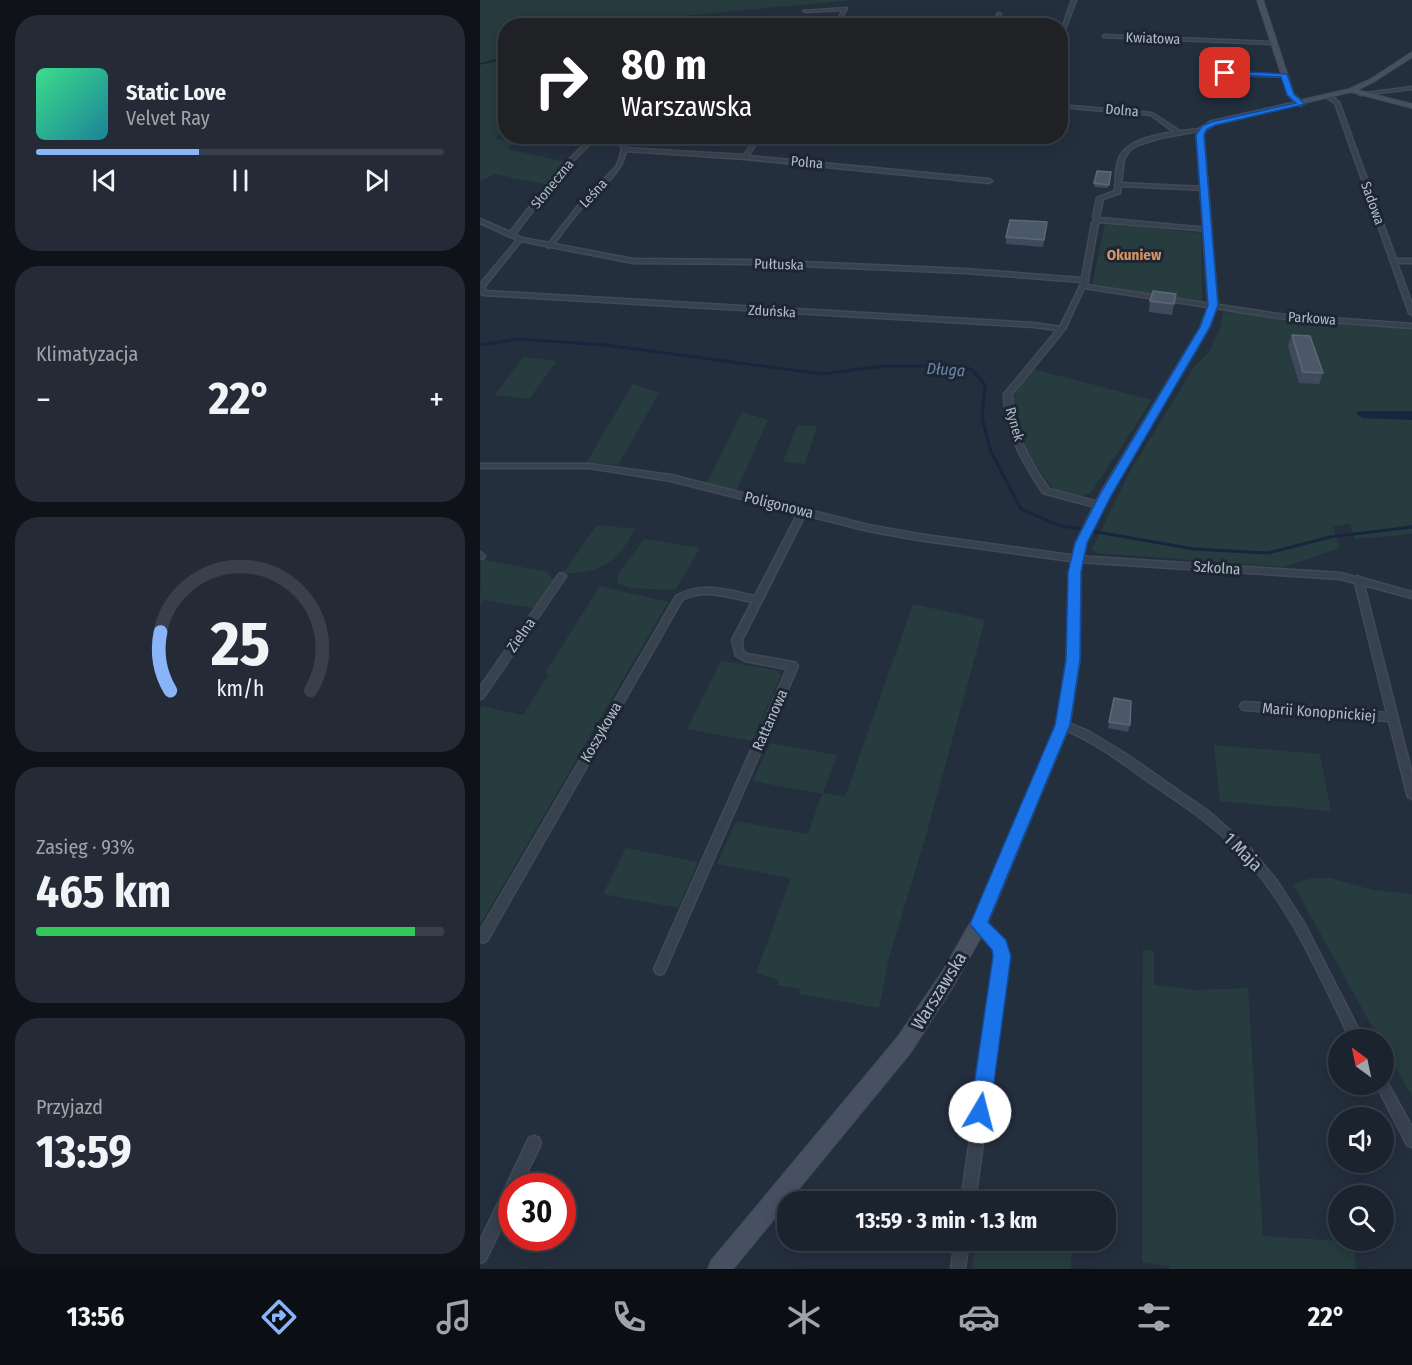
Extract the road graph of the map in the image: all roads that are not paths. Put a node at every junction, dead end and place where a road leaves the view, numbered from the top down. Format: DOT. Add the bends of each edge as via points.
graph roads {
  1 [pos="1074,0"];
  2 [pos="1260,0"];
  3 [pos="805,11"];
  4 [pos="999,14"];
  5 [pos="841,18"];
  6 [pos="997,18"];
  7 [pos="1068,18"];
  8 [pos="1104,36"];
  9 [pos="1273,43"];
  10 [pos="1412,54"];
  11 [pos="1225,73"];
  12 [pos="1284,76"];
  13 [pos="1412,88"];
  14 [pos="1351,90"];
  15 [pos="1360,94"];
  16 [pos="1329,97"];
  17 [pos="1301,104"];
  18 [pos="1068,106"];
  19 [pos="1412,106"];
  20 [pos="1202,130"];
  21 [pos="1178,132"];
  22 [pos="588,144"];
  23 [pos="622,144"];
  24 [pos="754,144"];
  25 [pos="624,149"];
  26 [pos="745,157"];
  27 [pos="989,181"];
  28 [pos="1119,184"];
  29 [pos="1204,189"];
  30 [pos="1098,220"];
  31 [pos="480,221"];
  32 [pos="1208,230"];
  33 [pos="512,234"];
  34 [pos="520,239"];
  35 [pos="549,246"];
  36 [pos="1394,261"];
  37 [pos="1412,261"];
  38 [pos="1084,283"];
  39 [pos="1213,305"];
  40 [pos="1412,314"];
  41 [pos="1412,326"];
  42 [pos="1062,329"];
  43 [pos="480,465"];
  44 [pos="1099,505"];
  45 [pos="803,511"];
  46 [pos="1077,559"];
  47 [pos="562,576"];
  48 [pos="1358,579"];
  49 [pos="1412,595"];
  50 [pos="757,600"];
  51 [pos="480,695"];
  52 [pos="1245,706"];
  53 [pos="1393,717"];
  54 [pos="1063,725"];
  55 [pos="1412,794"];
  56 [pos="979,924"];
  57 [pos="483,937"];
  58 [pos="660,969"];
  59 [pos="1352,1029"];
  60 [pos="1388,1095"];
  61 [pos="1412,1140"];
  62 [pos="534,1143"];
  63 [pos="519,1173"];
  64 [pos="970,1191"];
  65 [pos="498,1218"];
  66 [pos="960,1251"];
  67 [pos="480,1256"];
  68 [pos="719,1269"];
  69 [pos="958,1269"];
  1 -- 7 [label="street"];
  2 -- 9 [label="main road"];
  3 -- 5 [label="street" via="846,9"];
  4 -- 6 [label="street"];
  8 -- 9 [label="street, Kwiatowa"];
  9 -- 12 [label="main road"];
  10 -- 14 [label="main road"];
  11 -- 12 [label="street"];
  12 -- 17 [label="main road" via="1291,95"];
  13 -- 15 [label="street"];
  14 -- 15 [label="main road"];
  14 -- 16 [label="main road"];
  15 -- 19 [label="main road"];
  16 -- 17 [label="main road"];
  16 -- 36 [label="street, Sadowa" via="1337,102"];
  17 -- 20 [label="main road" via="1213,123"];
  18 -- 21 [label="street, Dolna" via="1142,111 1157,116"];
  20 -- 21 [label="street"];
  20 -- 29 [label="main road"];
  21 -- 28 [label="street" via="1135,145 1125,152 1121,157"];
  22 -- 33 [label="street, Słoneczna" via="562,169"];
  23 -- 25 [label="street"];
  24 -- 26 [label="street"];
  25 -- 26 [label="street, Polna"];
  25 -- 35 [label="street, Leśna" via="618,168 588,197"];
  26 -- 27 [label="street, Polna"];
  28 -- 29 [label="street"];
  28 -- 30 [label="street, Rynek" via="1117,194 1100,198"];
  29 -- 32 [label="main road"];
  30 -- 32 [label="street"];
  30 -- 38 [label="street, Rynek"];
  31 -- 33 [label="street, Pułtuska"];
  32 -- 39 [label="main road"];
  33 -- 34 [label="street, Pułtuska"];
  34 -- 35 [label="street, Pułtuska"];
  34 -- 42 [label="street, Zduńska" via="482,286 483,293"];
  35 -- 38 [label="street, Pułtuska" via="633,261 941,270"];
  36 -- 37 [label="street"];
  36 -- 40 [label="street, Sadowa"];
  38 -- 39 [label="street"];
  38 -- 42 [label="street, Rynek"];
  39 -- 41 [label="street, Parkowa" via="1278,316"];
  39 -- 44 [label="main road, Warszawska" via="1205,327"];
  42 -- 44 [label="street, Rynek" via="1008,394 1007,408 1016,438 1046,491"];
  43 -- 45 [label="street, Poligonowa" via="601,467 672,478"];
  44 -- 46 [label="main road, Warszawska"];
  45 -- 46 [label="street, Poligonowa" via="918,537"];
  45 -- 50 [label="street, Rattanowa"];
  46 -- 48 [label="street, Szkolna"];
  46 -- 54 [label="main road, Warszawska" via="1073,660"];
  47 -- 51 [label="street, Zielna"];
  48 -- 49 [label="street, Szkolna"];
  48 -- 53 [label="street, Marii Konopnickiej"];
  50 -- 57 [label="street, Koszykowa" via="703,590 679,598"];
  50 -- 58 [label="street, Rattanowa" via="737,640 739,653 793,666"];
  52 -- 53 [label="street, Marii Konopnickiej"];
  53 -- 55 [label="street, Marii Konopnickiej"];
  54 -- 56 [label="main road, Warszawska"];
  54 -- 59 [label="street, 1 Maja" via="1085,732 1158,782 1229,836 1257,864 1281,894"];
  56 -- 64 [label="street" via="1000,946 1002,956"];
  56 -- 68 [label="main road, Warszawska" via="904,1045"];
  60 -- 61 [label="street"];
  62 -- 63 [label="street"];
  65 -- 67 [label="street"];
  66 -- 69 [label="street"];
}
